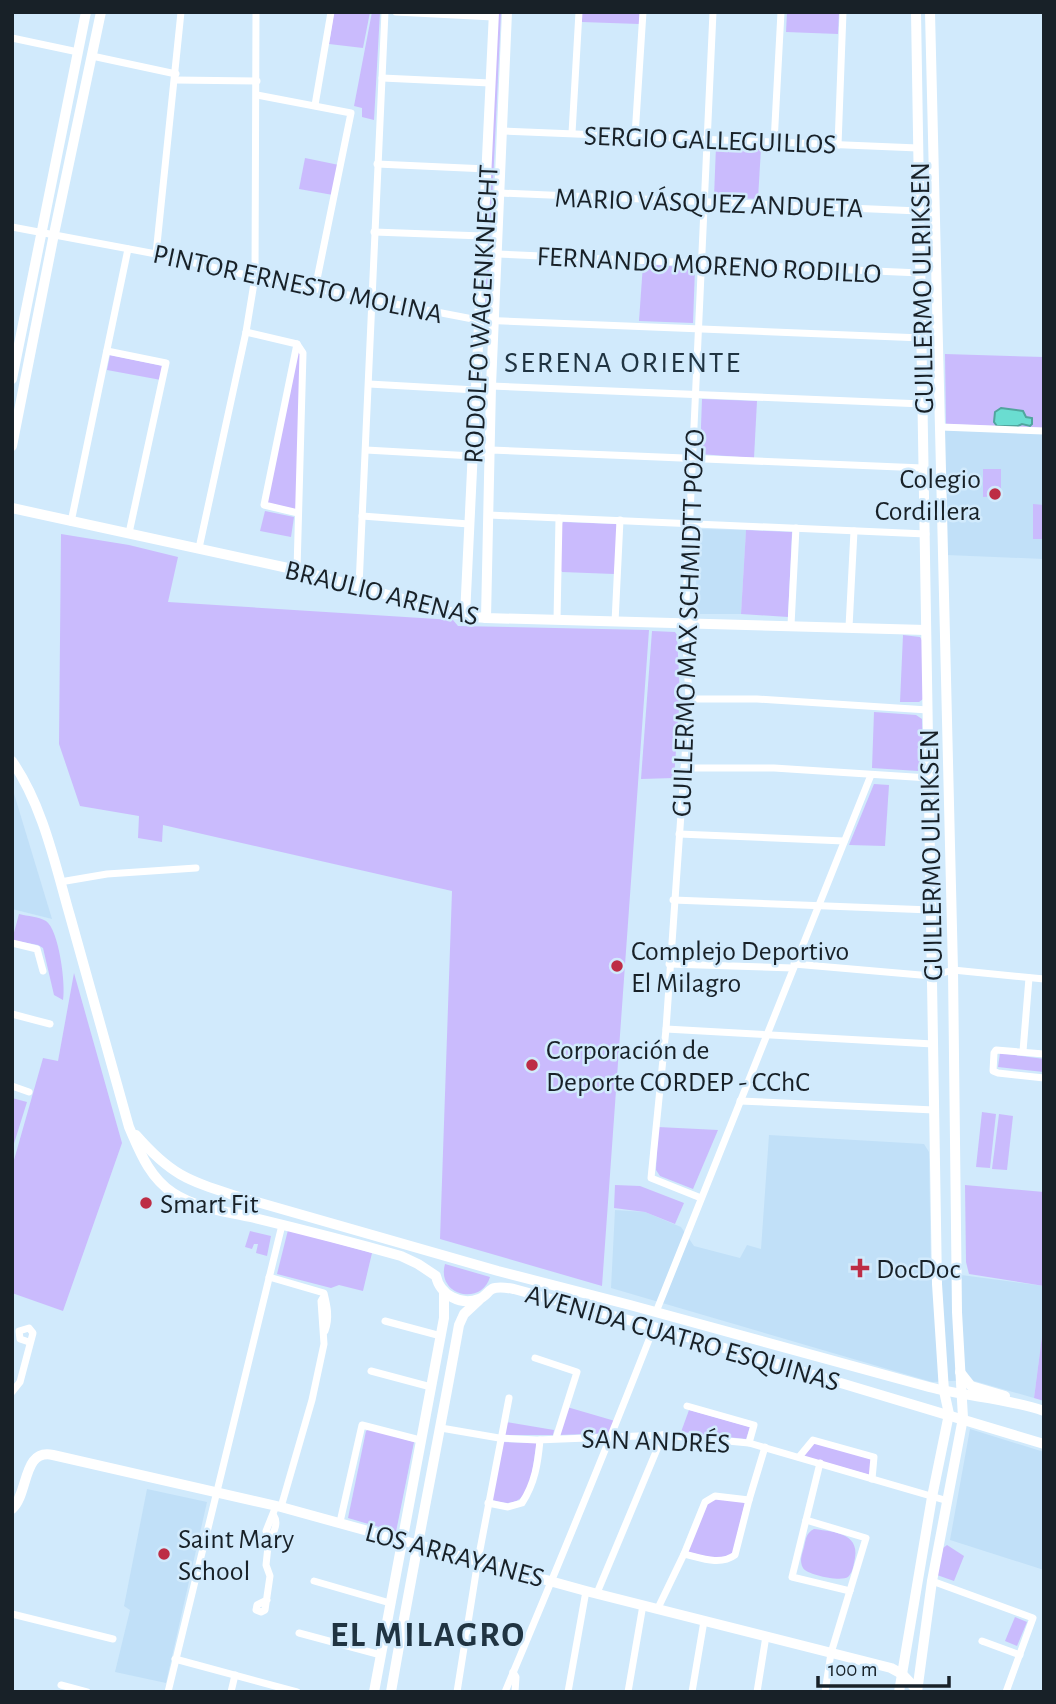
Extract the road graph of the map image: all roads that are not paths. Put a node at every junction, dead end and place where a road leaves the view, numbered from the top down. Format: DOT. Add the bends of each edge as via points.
graph roads {
  1 [pos="86,12"];
  2 [pos="101,12"];
  3 [pos="181,12"];
  4 [pos="256,12"];
  5 [pos="331,12"];
  6 [pos="385,12"];
  7 [pos="396,12"];
  8 [pos="508,12"];
  9 [pos="579,12"];
  10 [pos="643,12"];
  11 [pos="713,12"];
  12 [pos="781,12"];
  13 [pos="843,12"];
  14 [pos="916,12"];
  15 [pos="930,12"];
  16 [pos="494,15"];
  17 [pos="12,38"];
  18 [pos="78,52"];
  19 [pos="92,56"];
  20 [pos="176,77"];
  21 [pos="382,78"];
  22 [pos="257,81"];
  23 [pos="490,83"];
  24 [pos="257,95"];
  25 [pos="315,105"];
  26 [pos="503,131"];
  27 [pos="572,133"];
  28 [pos="635,136"];
  29 [pos="706,140"];
  30 [pos="774,143"];
  31 [pos="838,145"];
  32 [pos="918,148"];
  33 [pos="377,164"];
  34 [pos="487,169"];
  35 [pos="500,193"];
  36 [pos="704,202"];
  37 [pos="919,211"];
  38 [pos="12,227"];
  39 [pos="41,232"];
  40 [pos="374,232"];
  41 [pos="54,234"];
  42 [pos="483,236"];
  43 [pos="128,249"];
  44 [pos="156,254"];
  45 [pos="497,254"];
  46 [pos="701,264"];
  47 [pos="920,273"];
  48 [pos="255,277"];
  49 [pos="315,289"];
  50 [pos="371,300"];
  51 [pos="478,320"];
  52 [pos="495,322"];
  53 [pos="698,329"];
  54 [pos="246,332"];
  55 [pos="922,338"];
  56 [pos="297,344"];
  57 [pos="107,351"];
  58 [pos="12,379"];
  59 [pos="369,384"];
  60 [pos="491,386"];
  61 [pos="476,390"];
  62 [pos="696,395"];
  63 [pos="923,404"];
  64 [pos="941,427"];
  65 [pos="1044,431"];
  66 [pos="12,446"];
  67 [pos="366,450"];
  68 [pos="491,450"];
  69 [pos="473,456"];
  70 [pos="693,459"];
  71 [pos="923,468"];
  72 [pos="12,508"];
  73 [pos="298,513"];
  74 [pos="489,515"];
  75 [pos="362,516"];
  76 [pos="559,518"];
  77 [pos="620,520"];
  78 [pos="71,522"];
  79 [pos="691,523"];
  80 [pos="469,524"];
  81 [pos="796,528"];
  82 [pos="854,531"];
  83 [pos="129,533"];
  84 [pos="926,534"];
  85 [pos="199,548"];
  86 [pos="297,570"];
  87 [pos="359,586"];
  88 [pos="465,615"];
  89 [pos="486,618"];
  90 [pos="557,620"];
  91 [pos="615,622"];
  92 [pos="685,623"];
  93 [pos="791,625"];
  94 [pos="849,627"];
  95 [pos="926,630"];
  96 [pos="689,699"];
  97 [pos="928,710"];
  98 [pos="12,761"];
  99 [pos="684,768"];
  100 [pos="12,772"];
  101 [pos="871,775"];
  102 [pos="929,778"];
  103 [pos="24,779"];
  104 [pos="679,834"];
  105 [pos="844,841"];
  106 [pos="195,868"];
  107 [pos="60,881"];
  108 [pos="673,900"];
  109 [pos="820,904"];
  110 [pos="931,910"];
  111 [pos="12,943"];
  112 [pos="669,964"];
  113 [pos="793,966"];
  114 [pos="953,970"];
  115 [pos="43,971"];
  116 [pos="932,976"];
  117 [pos="1029,978"];
  118 [pos="1044,979"];
  119 [pos="12,1014"];
  120 [pos="50,1024"];
  121 [pos="666,1028"];
  122 [pos="767,1033"];
  123 [pos="933,1044"];
  124 [pos="1023,1051"];
  125 [pos="1044,1054"];
  126 [pos="1044,1078"];
  127 [pos="12,1087"];
  128 [pos="29,1091"];
  129 [pos="740,1101"];
  130 [pos="934,1110"];
  131 [pos="129,1127"];
  132 [pos="702,1198"];
  133 [pos="956,1210"];
  134 [pos="935,1211"];
  135 [pos="282,1225"];
  136 [pos="442,1254"];
  137 [pos="498,1271"];
  138 [pos="436,1276"];
  139 [pos="269,1277"];
  140 [pos="492,1289"];
  141 [pos="444,1292"];
  142 [pos="479,1300"];
  143 [pos="656,1312"];
  144 [pos="385,1321"];
  145 [pos="654,1327"];
  146 [pos="441,1336"];
  147 [pos="29,1342"];
  148 [pos="535,1358"];
  149 [pos="371,1371"];
  150 [pos="960,1371"];
  151 [pos="431,1387"];
  152 [pos="944,1391"];
  153 [pos="12,1392"];
  154 [pos="961,1395"];
  155 [pos="509,1398"];
  156 [pos="1024,1404"];
  157 [pos="687,1406"];
  158 [pos="1044,1411"];
  159 [pos="949,1414"];
  160 [pos="963,1418"];
  161 [pos="441,1429"];
  162 [pos="612,1435"];
  163 [pos="663,1435"];
  164 [pos="499,1438"];
  165 [pos="556,1438"];
  166 [pos="421,1440"];
  167 [pos="540,1440"];
  168 [pos="749,1443"];
  169 [pos="1044,1444"];
  170 [pos="765,1447"];
  171 [pos="799,1457"];
  172 [pos="820,1463"];
  173 [pos="872,1479"];
  174 [pos="215,1492"];
  175 [pos="932,1497"];
  176 [pos="748,1500"];
  177 [pos="948,1501"];
  178 [pos="488,1503"];
  179 [pos="12,1509"];
  180 [pos="277,1509"];
  181 [pos="806,1520"];
  182 [pos="340,1522"];
  183 [pos="402,1539"];
  184 [pos="416,1544"];
  185 [pos="684,1554"];
  186 [pos="478,1560"];
  187 [pos="550,1579"];
  188 [pos="314,1581"];
  189 [pos="932,1581"];
  190 [pos="850,1591"];
  191 [pos="592,1592"];
  192 [pos="267,1600"];
  193 [pos="390,1603"];
  194 [pos="643,1605"];
  195 [pos="658,1608"];
  196 [pos="12,1614"];
  197 [pos="704,1621"];
  198 [pos="299,1633"];
  199 [pos="766,1636"];
  200 [pos="113,1639"];
  201 [pos="982,1641"];
  202 [pos="831,1653"];
  203 [pos="381,1655"];
  204 [pos="1020,1655"];
  205 [pos="175,1659"];
  206 [pos="513,1672"];
  207 [pos="902,1674"];
  208 [pos="235,1675"];
  209 [pos="61,1685"];
  210 [pos="285,1690"];
  211 [pos="918,1691"];
  212 [pos="87,1692"];
  213 [pos="167,1692"];
  214 [pos="231,1692"];
  215 [pos="297,1692"];
  216 [pos="374,1692"];
  217 [pos="391,1692"];
  218 [pos="457,1692"];
  219 [pos="505,1692"];
  220 [pos="515,1692"];
  221 [pos="568,1692"];
  222 [pos="628,1692"];
  223 [pos="692,1692"];
  224 [pos="757,1692"];
  225 [pos="825,1692"];
  226 [pos="899,1692"];
  227 [pos="1006,1692"];
  1 -- 18 [label="street"];
  2 -- 19 [label="street"];
  3 -- 20 [label="street"];
  4 -- 22 [label="street"];
  5 -- 25 [label="street"];
  6 -- 21 [label="street"];
  7 -- 16 [label="street"];
  8 -- 26 [label="street, RODOLFO WAGENKNECHT"];
  9 -- 27 [label="street"];
  10 -- 28 [label="street"];
  11 -- 29 [label="street, GUILLERMO MAX SCHMIDTT POZO"];
  12 -- 30 [label="street"];
  13 -- 31 [label="street"];
  14 -- 32 [label="street, GUILLERMO ULRIKSEN"];
  15 -- 64 [label="street, GUILLERMO ULRIKSEN"];
  16 -- 23 [label="street, RODOLFO WAGENKNECHT"];
  17 -- 18 [label="street"];
  18 -- 39 [label="street"];
  19 -- 20 [label="street"];
  19 -- 41 [label="street"];
  20 -- 22 [label="street"];
  20 -- 44 [label="street"];
  21 -- 23 [label="street"];
  21 -- 33 [label="street"];
  22 -- 24 [label="street"];
  23 -- 34 [label="street, RODOLFO WAGENKNECHT"];
  24 -- 25 [label="street"];
  24 -- 48 [label="street"];
  25 -- 49 [label="street" via="351,113"];
  26 -- 27 [label="street, SERGIO GALLEGUILLOS"];
  26 -- 35 [label="street, RODOLFO WAGENKNECHT"];
  27 -- 28 [label="street, SERGIO GALLEGUILLOS"];
  28 -- 29 [label="street, SERGIO GALLEGUILLOS"];
  29 -- 30 [label="street, SERGIO GALLEGUILLOS"];
  29 -- 36 [label="street, GUILLERMO MAX SCHMIDTT POZO"];
  30 -- 31 [label="street, SERGIO GALLEGUILLOS"];
  31 -- 32 [label="street, SERGIO GALLEGUILLOS"];
  32 -- 37 [label="street, GUILLERMO ULRIKSEN"];
  33 -- 34 [label="street"];
  33 -- 40 [label="street"];
  34 -- 42 [label="street, RODOLFO WAGENKNECHT"];
  35 -- 36 [label="street, MARIO VÁSQUEZ ANDUETA"];
  35 -- 45 [label="street, RODOLFO WAGENKNECHT"];
  36 -- 37 [label="street, MARIO VÁSQUEZ ANDUETA"];
  36 -- 46 [label="street, GUILLERMO MAX SCHMIDTT POZO"];
  37 -- 47 [label="street, GUILLERMO ULRIKSEN"];
  38 -- 39 [label="street, PINTOR ERNESTO MOLINA"];
  39 -- 41 [label="street, PINTOR ERNESTO MOLINA"];
  39 -- 58 [label="street"];
  40 -- 42 [label="street"];
  40 -- 50 [label="street"];
  41 -- 43 [label="street, PINTOR ERNESTO MOLINA"];
  41 -- 66 [label="street"];
  42 -- 51 [label="street, RODOLFO WAGENKNECHT"];
  43 -- 44 [label="street, PINTOR ERNESTO MOLINA"];
  43 -- 57 [label="street"];
  44 -- 48 [label="street, PINTOR ERNESTO MOLINA"];
  45 -- 46 [label="street, FERNANDO MORENO RODILLO"];
  45 -- 52 [label="street, RODOLFO WAGENKNECHT"];
  46 -- 47 [label="street, FERNANDO MORENO RODILLO"];
  46 -- 53 [label="street, GUILLERMO MAX SCHMIDTT POZO"];
  47 -- 55 [label="street, GUILLERMO ULRIKSEN"];
  48 -- 49 [label="street, PINTOR ERNESTO MOLINA"];
  48 -- 54 [label="street"];
  49 -- 50 [label="street, PINTOR ERNESTO MOLINA"];
  50 -- 51 [label="street, PINTOR ERNESTO MOLINA"];
  50 -- 59 [label="street"];
  51 -- 52 [label="street, PINTOR ERNESTO MOLINA"];
  51 -- 61 [label="street, RODOLFO WAGENKNECHT"];
  52 -- 53 [label="street, PINTOR ERNESTO MOLINA"];
  52 -- 60 [label="street, RODOLFO WAGENKNECHT"];
  53 -- 55 [label="street, PINTOR ERNESTO MOLINA"];
  53 -- 62 [label="street, GUILLERMO MAX SCHMIDTT POZO"];
  54 -- 56 [label="street"];
  54 -- 85 [label="street"];
  55 -- 63 [label="street, GUILLERMO ULRIKSEN"];
  56 -- 73 [label="street" via="303,353"];
  56 -- 73 [label="street" via="264,505"];
  57 -- 78 [label="street"];
  57 -- 83 [label="street" via="166,363"];
  59 -- 61 [label="street"];
  59 -- 67 [label="street"];
  60 -- 62 [label="street"];
  60 -- 68 [label="street, RODOLFO WAGENKNECHT"];
  61 -- 69 [label="street, RODOLFO WAGENKNECHT"];
  62 -- 63 [label="street"];
  62 -- 70 [label="street, GUILLERMO MAX SCHMIDTT POZO"];
  63 -- 71 [label="street, GUILLERMO ULRIKSEN"];
  64 -- 65 [label="street"];
  64 -- 114 [label="street, GUILLERMO ULRIKSEN"];
  67 -- 69 [label="street"];
  67 -- 75 [label="street"];
  68 -- 69 [label="street"];
  68 -- 70 [label="street"];
  68 -- 74 [label="street, RODOLFO WAGENKNECHT"];
  69 -- 80 [label="street, RODOLFO WAGENKNECHT"];
  70 -- 71 [label="street"];
  70 -- 79 [label="street, GUILLERMO MAX SCHMIDTT POZO"];
  71 -- 84 [label="street, GUILLERMO ULRIKSEN"];
  72 -- 78 [label="street, BRAULIO ARENAS"];
  73 -- 86 [label="street"];
  74 -- 76 [label="street"];
  74 -- 89 [label="street, RODOLFO WAGENKNECHT"];
  75 -- 80 [label="street"];
  75 -- 87 [label="street"];
  76 -- 77 [label="street"];
  76 -- 90 [label="street"];
  77 -- 79 [label="street"];
  77 -- 91 [label="street"];
  78 -- 83 [label="street, BRAULIO ARENAS"];
  79 -- 81 [label="street"];
  79 -- 92 [label="street, GUILLERMO MAX SCHMIDTT POZO"];
  80 -- 88 [label="street, RODOLFO WAGENKNECHT"];
  81 -- 82 [label="street"];
  81 -- 93 [label="street"];
  82 -- 84 [label="street"];
  82 -- 94 [label="street"];
  83 -- 85 [label="street, BRAULIO ARENAS"];
  84 -- 95 [label="street, GUILLERMO ULRIKSEN"];
  85 -- 86 [label="street, BRAULIO ARENAS"];
  86 -- 87 [label="street, BRAULIO ARENAS"];
  87 -- 88 [label="street, BRAULIO ARENAS"];
  88 -- 89 [label="street, BRAULIO ARENAS"];
  89 -- 90 [label="street, BRAULIO ARENAS"];
  90 -- 91 [label="street, BRAULIO ARENAS"];
  91 -- 92 [label="street, BRAULIO ARENAS"];
  92 -- 93 [label="street, BRAULIO ARENAS"];
  92 -- 96 [label="street, GUILLERMO MAX SCHMIDTT POZO"];
  93 -- 94 [label="street, BRAULIO ARENAS"];
  94 -- 95 [label="street, BRAULIO ARENAS"];
  95 -- 97 [label="street, GUILLERMO ULRIKSEN"];
  96 -- 97 [label="street" via="757,698"];
  96 -- 99 [label="street, GUILLERMO MAX SCHMIDTT POZO"];
  97 -- 102 [label="street, GUILLERMO ULRIKSEN"];
  98 -- 103 [label="street, AVENIDA CUATRO ESQUINAS"];
  99 -- 101 [label="street"];
  99 -- 104 [label="street, GUILLERMO MAX SCHMIDTT POZO"];
  100 -- 103 [label="street"];
  101 -- 102 [label="street"];
  101 -- 105 [label="street"];
  102 -- 110 [label="street, GUILLERMO ULRIKSEN"];
  103 -- 107 [label="street, AVENIDA CUATRO ESQUINAS"];
  104 -- 105 [label="street"];
  104 -- 108 [label="street, GUILLERMO MAX SCHMIDTT POZO"];
  105 -- 109 [label="street"];
  106 -- 107 [label="street"];
  107 -- 131 [label="street, AVENIDA CUATRO ESQUINAS"];
  108 -- 109 [label="street"];
  108 -- 112 [label="street, GUILLERMO MAX SCHMIDTT POZO"];
  109 -- 110 [label="street"];
  109 -- 113 [label="street"];
  110 -- 116 [label="street, GUILLERMO ULRIKSEN"];
  111 -- 115 [label="street" via="37,949"];
  112 -- 113 [label="street"];
  112 -- 121 [label="street, GUILLERMO MAX SCHMIDTT POZO"];
  113 -- 116 [label="street"];
  113 -- 122 [label="street"];
  114 -- 116 [label="street"];
  114 -- 117 [label="street"];
  114 -- 133 [label="street, GUILLERMO ULRIKSEN"];
  116 -- 123 [label="street, GUILLERMO ULRIKSEN"];
  117 -- 118 [label="street"];
  117 -- 124 [label="street"];
  119 -- 120 [label="street"];
  121 -- 122 [label="street"];
  121 -- 132 [label="street, GUILLERMO MAX SCHMIDTT POZO" via="651,1178"];
  122 -- 123 [label="street"];
  122 -- 129 [label="street"];
  123 -- 130 [label="street, GUILLERMO ULRIKSEN"];
  124 -- 125 [label="street"];
  124 -- 126 [label="street" via="996,1050 993,1071"];
  127 -- 128 [label="street"];
  129 -- 130 [label="street"];
  129 -- 132 [label="street"];
  130 -- 134 [label="street, GUILLERMO ULRIKSEN"];
  131 -- 135 [label="street, AVENIDA CUATRO ESQUINAS" via="144,1161 174,1194 208,1208"];
  131 -- 136 [label="street, AVENIDA CUATRO ESQUINAS" via="173,1171 194,1182"];
  132 -- 143 [label="street"];
  133 -- 134 [label="street" via="945,1204"];
  133 -- 150 [label="street, GUILLERMO ULRIKSEN"];
  134 -- 152 [label="street, GUILLERMO ULRIKSEN"];
  135 -- 138 [label="street, AVENIDA CUATRO ESQUINAS" via="401,1256"];
  135 -- 139 [label="street"];
  136 -- 137 [label="street, AVENIDA CUATRO ESQUINAS"];
  136 -- 138 [label="street"];
  137 -- 140 [label="street"];
  137 -- 143 [label="street, AVENIDA CUATRO ESQUINAS"];
  138 -- 141 [label="street"];
  139 -- 174 [label="street"];
  139 -- 180 [label="street" via="324,1293 324,1344 312,1400"];
  140 -- 142 [label="street, AVENIDA CUATRO ESQUINAS"];
  140 -- 145 [label="street, AVENIDA CUATRO ESQUINAS" via="514,1289"];
  141 -- 142 [label="street"];
  141 -- 146 [label="street"];
  142 -- 161 [label="street" via="459,1325"];
  143 -- 152 [label="street, AVENIDA CUATRO ESQUINAS"];
  144 -- 146 [label="street"];
  145 -- 159 [label="street, AVENIDA CUATRO ESQUINAS"];
  145 -- 162 [label="street"];
  146 -- 151 [label="street"];
  147 -- 153 [label="street" via="20,1382"];
  148 -- 165 [label="street" via="578,1372"];
  149 -- 151 [label="street"];
  150 -- 154 [label="street, GUILLERMO ULRIKSEN"];
  150 -- 156 [label="street" via="971,1386"];
  151 -- 166 [label="street"];
  152 -- 154 [label="street, AVENIDA CUATRO ESQUINAS"];
  152 -- 159 [label="street, GUILLERMO ULRIKSEN"];
  154 -- 156 [label="street, AVENIDA CUATRO ESQUINAS"];
  154 -- 160 [label="street, GUILLERMO ULRIKSEN"];
  155 -- 164 [label="street"];
  156 -- 158 [label="street, AVENIDA CUATRO ESQUINAS"];
  157 -- 168 [label="street" via="754,1425"];
  159 -- 160 [label="street, AVENIDA CUATRO ESQUINAS"];
  159 -- 175 [label="street, GUILLERMO ULRIKSEN"];
  160 -- 169 [label="street, AVENIDA CUATRO ESQUINAS"];
  160 -- 177 [label="street, GUILLERMO ULRIKSEN"];
  161 -- 164 [label="street, SAN ANDRÉS"];
  161 -- 184 [label="street"];
  162 -- 163 [label="street, SAN ANDRÉS"];
  162 -- 165 [label="street, SAN ANDRÉS"];
  162 -- 187 [label="street"];
  163 -- 168 [label="street, SAN ANDRÉS"];
  163 -- 191 [label="street"];
  164 -- 167 [label="street, SAN ANDRÉS"];
  164 -- 178 [label="street"];
  165 -- 167 [label="street, SAN ANDRÉS"];
  166 -- 182 [label="street" via="362,1425"];
  166 -- 183 [label="street"];
  167 -- 178 [label="street" via="538,1468 522,1503 509,1507"];
  168 -- 170 [label="street, SAN ANDRÉS"];
  170 -- 171 [label="street, SAN ANDRÉS"];
  170 -- 176 [label="street"];
  171 -- 172 [label="street, SAN ANDRÉS"];
  171 -- 173 [label="street" via="813,1440 874,1457"];
  172 -- 173 [label="street, SAN ANDRÉS"];
  172 -- 181 [label="street"];
  173 -- 175 [label="street, SAN ANDRÉS"];
  174 -- 179 [label="street, LOS ARRAYANES" via="47,1453 29,1467 20,1500"];
  174 -- 180 [label="street, LOS ARRAYANES"];
  174 -- 205 [label="street"];
  175 -- 177 [label="street, SAN ANDRÉS"];
  175 -- 207 [label="street, GUILLERMO ULRIKSEN"];
  176 -- 185 [label="street" via="715,1496 705,1502"];
  176 -- 185 [label="street" via="735,1555 728,1561"];
  177 -- 189 [label="street, GUILLERMO ULRIKSEN"];
  178 -- 186 [label="street"];
  180 -- 182 [label="street, LOS ARRAYANES"];
  180 -- 192 [label="street" via="267,1531"];
  181 -- 190 [label="street" via="866,1538"];
  181 -- 190 [label="street" via="792,1577"];
  182 -- 183 [label="street, LOS ARRAYANES"];
  183 -- 184 [label="street, LOS ARRAYANES"];
  183 -- 193 [label="street"];
  184 -- 186 [label="street, LOS ARRAYANES"];
  184 -- 217 [label="street"];
  185 -- 195 [label="street"];
  186 -- 187 [label="street, LOS ARRAYANES"];
  186 -- 218 [label="street"];
  187 -- 191 [label="street, LOS ARRAYANES"];
  187 -- 206 [label="street"];
  188 -- 193 [label="street"];
  189 -- 204 [label="street" via="1033,1618"];
  189 -- 211 [label="street, GUILLERMO ULRIKSEN"];
  190 -- 202 [label="street"];
  191 -- 194 [label="street, LOS ARRAYANES"];
  191 -- 221 [label="street"];
  193 -- 203 [label="street"];
  194 -- 195 [label="street, LOS ARRAYANES"];
  194 -- 222 [label="street"];
  195 -- 197 [label="street, LOS ARRAYANES"];
  196 -- 200 [label="street"];
  197 -- 199 [label="street, LOS ARRAYANES"];
  197 -- 223 [label="street"];
  198 -- 203 [label="street"];
  199 -- 202 [label="street, LOS ARRAYANES"];
  199 -- 224 [label="street"];
  201 -- 204 [label="street"];
  202 -- 207 [label="street, LOS ARRAYANES"];
  202 -- 225 [label="street"];
  203 -- 216 [label="street"];
  204 -- 227 [label="street"];
  205 -- 208 [label="street"];
  205 -- 213 [label="street"];
  206 -- 219 [label="street"];
  206 -- 220 [label="street"];
  207 -- 211 [label="street, LOS ARRAYANES"];
  207 -- 226 [label="street, GUILLERMO ULRIKSEN"];
  208 -- 210 [label="street"];
  208 -- 214 [label="street"];
  209 -- 212 [label="street"];
  210 -- 215 [label="street"];
}
